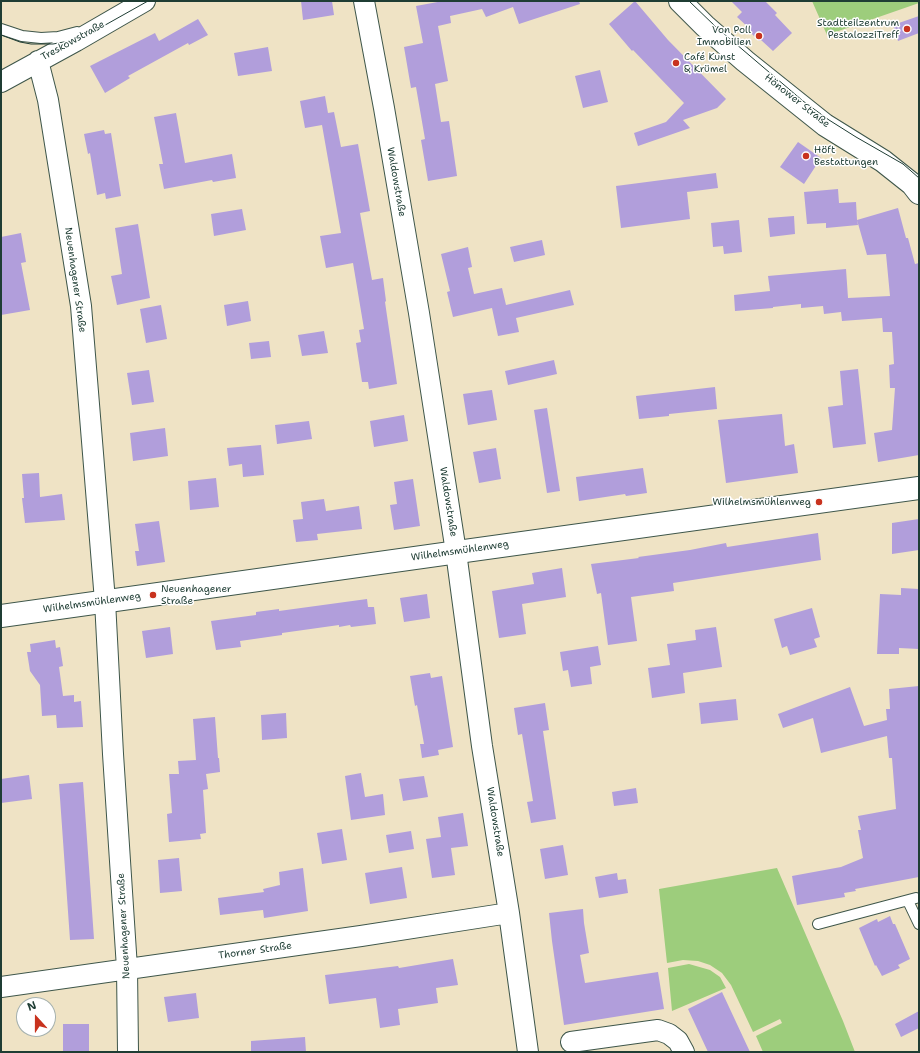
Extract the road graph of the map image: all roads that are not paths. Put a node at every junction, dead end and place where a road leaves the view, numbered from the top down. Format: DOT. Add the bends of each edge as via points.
graph roads {
  1 [pos="145,1"];
  2 [pos="364,1"];
  3 [pos="680,1"];
  4 [pos="120,15"];
  5 [pos="1,29"];
  6 [pos="38,61"];
  7 [pos="1,82"];
  8 [pos="917,185"];
  9 [pos="919,488"];
  10 [pos="456,552"];
  11 [pos="105,601"];
  12 [pos="1,616"];
  13 [pos="509,913"];
  14 [pos="818,924"];
  15 [pos="919,924"];
  16 [pos="127,968"];
  17 [pos="1,987"];
  18 [pos="571,1042"];
  19 [pos="128,1052"];
  20 [pos="528,1052"];
  21 [pos="684,1052"];
  1 -- 4 [label="street, Treskowstraße"];
  2 -- 10 [label="street, Waldowstraße" via="419,313"];
  3 -- 8 [label="street, Hönower Straße" via="725,44 825,125"];
  4 -- 5 [label="lane" via="74,33 52,38 22,36"];
  4 -- 6 [label="street, Treskowstraße"];
  6 -- 7 [label="street, Treskowstraße"];
  6 -- 11 [label="street, Neuenhagener Straße" via="48,100 81,306"];
  9 -- 10 [label="street, Wilhelmsmühlenweg"];
  10 -- 11 [label="street, Wilhelmsmühlenweg"];
  10 -- 13 [label="street, Waldowstraße" via="482,746"];
  11 -- 12 [label="street, Wilhelmsmühlenweg"];
  11 -- 16 [label="street, Neuenhagener Straße"];
  13 -- 16 [label="street, Thorner Straße"];
  13 -- 20 [label="street, Waldowstraße"];
  14 -- 15 [label="lane" via="912,899"];
  16 -- 17 [label="street, Thorner Straße"];
  16 -- 19 [label="street, Neuenhagener Straße"];
  18 -- 21 [label="street" via="658,1030 678,1041"];
}
